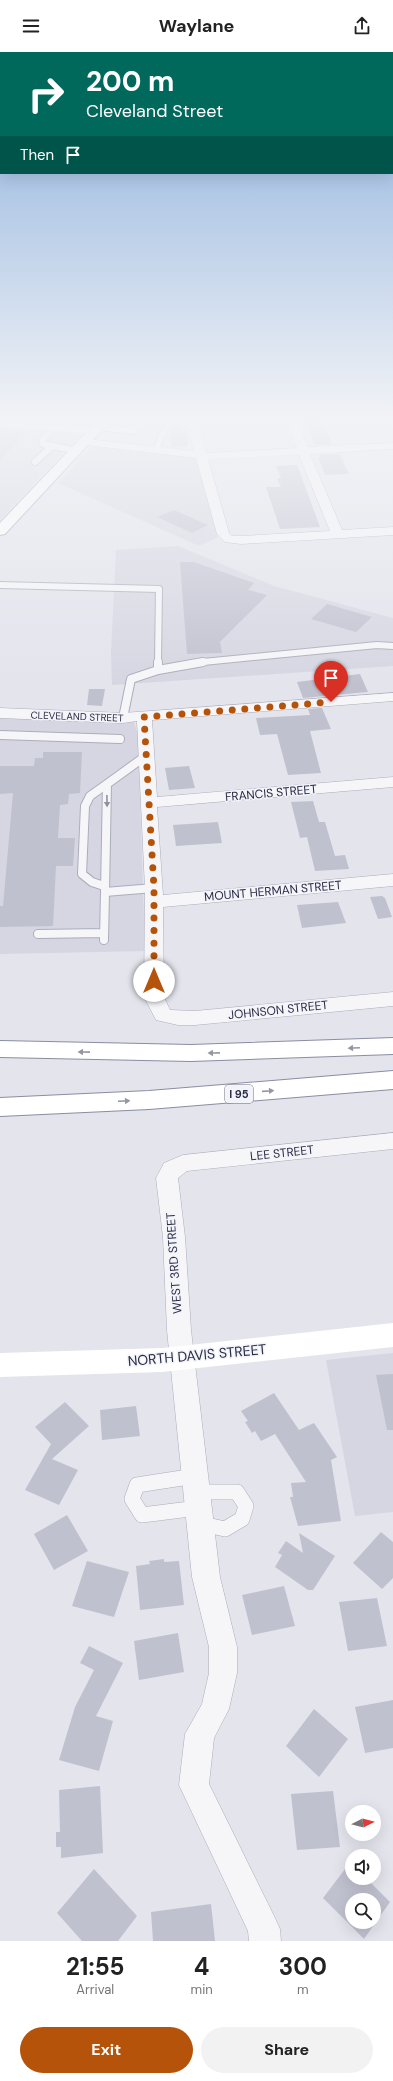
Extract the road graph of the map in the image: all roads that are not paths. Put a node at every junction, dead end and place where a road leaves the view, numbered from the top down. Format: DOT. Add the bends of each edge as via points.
graph roads {
  1 [pos="21,508"];
  2 [pos="216,508"];
  3 [pos="327,508"];
  4 [pos="2,527"];
  5 [pos="393,531"];
  6 [pos="337,534"];
  7 [pos="0,585"];
  8 [pos="393,646"];
  9 [pos="158,670"];
  10 [pos="393,697"];
  11 [pos="0,713"];
  12 [pos="144,717"];
  13 [pos="123,718"];
  14 [pos="0,735"];
  15 [pos="120,739"];
  16 [pos="147,754"];
  17 [pos="393,782"];
  18 [pos="107,784"];
  19 [pos="149,803"];
  20 [pos="393,880"];
  21 [pos="104,889"];
  22 [pos="154,895"];
  23 [pos="38,934"];
  24 [pos="393,999"];
  25 [pos="393,1046"];
  26 [pos="2,1049"];
  27 [pos="393,1080"];
  28 [pos="85,1104"];
  29 [pos="0,1107"];
  30 [pos="0,1112"];
  31 [pos="393,1141"];
  32 [pos="172,1169"];
  33 [pos="393,1334"];
  34 [pos="182,1358"];
  35 [pos="0,1365"];
  36 [pos="265,1941"];
  1 -- 4 [label="main road"];
  2 -- 6 [label="street" via="223,534 229,539"];
  3 -- 6 [label="street"];
  5 -- 6 [label="street"];
  7 -- 9 [label="lane" via="159,589"];
  8 -- 9 [label="lane" via="376,645"];
  9 -- 13 [label="lane" via="131,679"];
  10 -- 12 [label="street, CLEVELAND STREET"];
  11 -- 13 [label="street, CLEVELAND STREET"];
  12 -- 13 [label="street, CLEVELAND STREET"];
  12 -- 16 [label="street"];
  14 -- 15 [label="lane"];
  16 -- 18 [label="lane"];
  16 -- 19 [label="street"];
  17 -- 19 [label="street, FRANCIS STREET"];
  18 -- 21 [label="lane, one-way"];
  18 -- 21 [label="lane" via="90,796 85,806 82,874 87,880"];
  19 -- 22 [label="street"];
  20 -- 22 [label="street, MOUNT HERMAN STREET"];
  21 -- 22 [label="lane"];
  21 -- 23 [label="lane" via="104,936"];
  22 -- 24 [label="street, JOHNSON STREET" via="154,997 162,1015 195,1018"];
  25 -- 26 [label="main road, one-way" via="191,1053"];
  28 -- 27 [label="main road, I 95, one-way"];
  28 -- 29 [label="main road, I 95"];
  28 -- 30 [label="main road"];
  31 -- 32 [label="street, LEE STREET" via="187,1163"];
  32 -- 34 [label="street, WEST 3RD STREET" via="167,1181 173,1227"];
  33 -- 34 [label="main road, NORTH DAVIS STREET"];
  34 -- 35 [label="main road, NORTH DAVIS STREET"];
  34 -- 36 [label="street, WEST 3RD STREET" via="206,1577 219,1624 223,1654 223,1673 215,1709 200,1734 194,1785 264,1929"];
}
